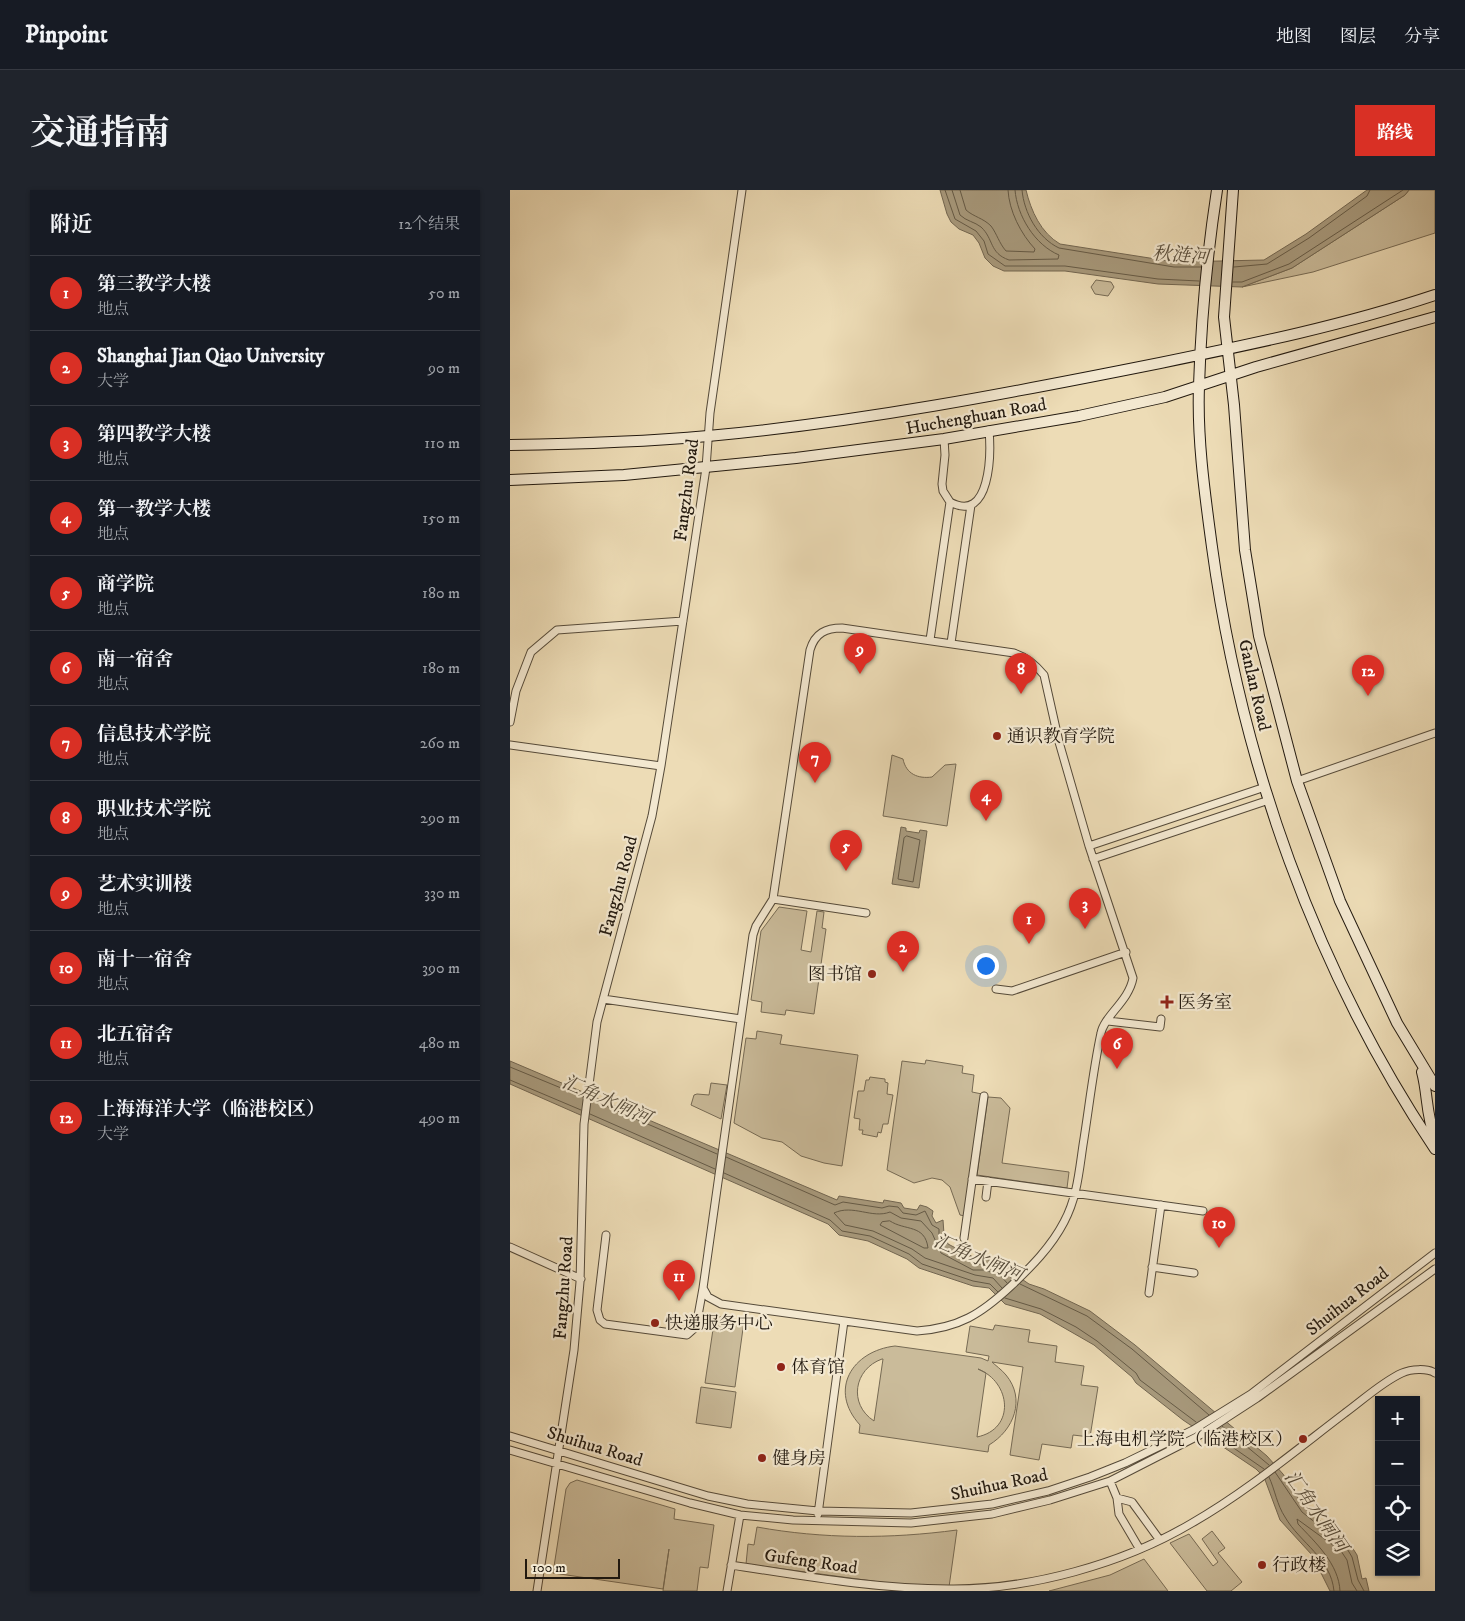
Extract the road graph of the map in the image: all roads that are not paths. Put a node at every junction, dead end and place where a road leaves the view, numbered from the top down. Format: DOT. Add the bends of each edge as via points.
graph roads {
  1 [pos="742,190"];
  2 [pos="1217,190"];
  3 [pos="1233,190"];
  4 [pos="1435,295"];
  5 [pos="1435,317"];
  6 [pos="1228,350"];
  7 [pos="1202,356"];
  8 [pos="1230,375"];
  9 [pos="1199,386"];
  10 [pos="989,430"];
  11 [pos="708,436"];
  12 [pos="944,439"];
  13 [pos="510,445"];
  14 [pos="706,468"];
  15 [pos="510,480"];
  16 [pos="950,502"];
  17 [pos="971,505"];
  18 [pos="683,621"];
  19 [pos="930,640"];
  20 [pos="951,643"];
  21 [pos="510,722"];
  22 [pos="1435,733"];
  23 [pos="510,745"];
  24 [pos="661,766"];
  25 [pos="1297,781"];
  26 [pos="1265,787"];
  27 [pos="1269,800"];
  28 [pos="1137,831"];
  29 [pos="1141,843"];
  30 [pos="1089,846"];
  31 [pos="1093,860"];
  32 [pos="774,899"];
  33 [pos="866,913"];
  34 [pos="1126,952"];
  35 [pos="996,989"];
  36 [pos="603,999"];
  37 [pos="741,1018"];
  38 [pos="1161,1019"];
  39 [pos="1108,1021"];
  40 [pos="1420,1061"];
  41 [pos="1435,1086"];
  42 [pos="984,1096"];
  43 [pos="1435,1138"];
  44 [pos="1435,1149"];
  45 [pos="972,1179"];
  46 [pos="988,1181"];
  47 [pos="1076,1194"];
  48 [pos="986,1197"];
  49 [pos="1162,1205"];
  50 [pos="1203,1211"];
  51 [pos="606,1235"];
  52 [pos="964,1238"];
  53 [pos="510,1247"];
  54 [pos="1435,1253"];
  55 [pos="1152,1267"];
  56 [pos="1435,1269"];
  57 [pos="1194,1273"];
  58 [pos="581,1279"];
  59 [pos="703,1288"];
  60 [pos="1149,1292"];
  61 [pos="844,1321"];
  62 [pos="1435,1373"];
  63 [pos="510,1436"];
  64 [pos="510,1450"];
  65 [pos="558,1451"];
  66 [pos="555,1464"];
  67 [pos="1110,1480"];
  68 [pos="1118,1498"];
  69 [pos="818,1511"];
  70 [pos="740,1515"];
  71 [pos="816,1521"];
  72 [pos="1158,1539"];
  73 [pos="1139,1548"];
  74 [pos="731,1565"];
  75 [pos="916,1590"];
  76 [pos="537,1591"];
  77 [pos="727,1591"];
  1 -- 11 [label="street, Fangzhu Road"];
  2 -- 7 [label="main road, Ganlan Road" via="1207,259"];
  3 -- 6 [label="main road, Ganlan Road" via="1224,317"];
  4 -- 6 [label="main road, Huchenghuan Road"];
  5 -- 8 [label="main road, Huchenghuan Road"];
  6 -- 7 [label="main road, Huchenghuan Road"];
  6 -- 8 [label="main road, Ganlan Road"];
  7 -- 9 [label="main road, Ganlan Road"];
  7 -- 11 [label="main road, Huchenghuan Road" via="930,407"];
  8 -- 9 [label="main road, Huchenghuan Road"];
  8 -- 25 [label="main road, Ganlan Road" via="1251,590 1274,699"];
  9 -- 10 [label="main road, Huchenghuan Road" via="1079,416"];
  9 -- 26 [label="main road, Ganlan Road" via="1204,481 1219,597 1244,717"];
  10 -- 12 [label="main road, Huchenghuan Road"];
  10 -- 17 [label="street" via="986,487 981,497"];
  11 -- 13 [label="main road, Huchenghuan Road"];
  11 -- 14 [label="street, Fangzhu Road"];
  12 -- 14 [label="main road, Huchenghuan Road"];
  12 -- 16 [label="street" via="942,484"];
  14 -- 15 [label="main road, Huchenghuan Road"];
  14 -- 18 [label="street, Fangzhu Road"];
  16 -- 17 [label="street"];
  16 -- 19 [label="street"];
  17 -- 20 [label="street"];
  18 -- 21 [label="street" via="556,630 531,652 516,690"];
  18 -- 24 [label="street, Fangzhu Road"];
  19 -- 20 [label="street"];
  19 -- 32 [label="street" via="834,628 815,638 810,650"];
  20 -- 30 [label="street" via="1014,653 1033,662 1044,675 1059,742"];
  22 -- 25 [label="street"];
  23 -- 24 [label="street"];
  24 -- 36 [label="street, Fangzhu Road" via="652,816"];
  25 -- 40 [label="main road, Ganlan Road" via="1340,902 1397,1023"];
  26 -- 27 [label="main road, Ganlan Road"];
  26 -- 28 [label="street"];
  27 -- 29 [label="street"];
  27 -- 44 [label="main road, Ganlan Road" via="1313,921 1345,991 1399,1093"];
  28 -- 29 [label="street"];
  28 -- 30 [label="street"];
  29 -- 31 [label="street"];
  30 -- 31 [label="street"];
  31 -- 34 [label="street"];
  32 -- 33 [label="street"];
  32 -- 37 [label="street" via="754,930"];
  34 -- 35 [label="street" via="1012,991"];
  34 -- 39 [label="street" via="1132,985"];
  36 -- 37 [label="street"];
  36 -- 58 [label="street, Fangzhu Road" via="584,1124"];
  37 -- 59 [label="street"];
  38 -- 39 [label="street" via="1160,1027"];
  39 -- 47 [label="street" via="1101,1030"];
  40 -- 41 [label="main road, Ganlan Road"];
  40 -- 43 [label="main road"];
  42 -- 45 [label="street"];
  45 -- 46 [label="street"];
  45 -- 52 [label="street"];
  46 -- 47 [label="street"];
  46 -- 48 [label="street"];
  47 -- 49 [label="street"];
  47 -- 61 [label="street" via="1050,1244 1025,1273 973,1317 954,1325 918,1331"];
  49 -- 50 [label="street"];
  49 -- 55 [label="street"];
  51 -- 59 [label="street" via="597,1310 605,1324 686,1335 696,1327"];
  53 -- 58 [label="street"];
  54 -- 69 [label="street, Shuihua Road" via="1223,1412 1125,1463 1048,1491 992,1504 911,1513"];
  55 -- 57 [label="street"];
  55 -- 60 [label="street"];
  56 -- 67 [label="street, Shuihua Road" via="1229,1418"];
  58 -- 65 [label="street, Fangzhu Road"];
  59 -- 61 [label="street" via="715,1302"];
  61 -- 69 [label="street"];
  62 -- 72 [label="street, Gufeng Road" via="1430,1370 1402,1372 1251,1483 1192,1523"];
  63 -- 65 [label="street, Shuihua Road"];
  64 -- 66 [label="street, Shuihua Road"];
  65 -- 66 [label="street, Fangzhu Road"];
  65 -- 69 [label="street, Shuihua Road" via="708,1496 747,1504"];
  66 -- 70 [label="street, Shuihua Road"];
  66 -- 76 [label="street, Fangzhu Road"];
  67 -- 68 [label="street"];
  67 -- 71 [label="street, Shuihua Road" via="1050,1500 971,1518 911,1523"];
  68 -- 72 [label="street" via="1132,1502"];
  68 -- 73 [label="street" via="1119,1514"];
  69 -- 71 [label="street"];
  70 -- 71 [label="street, Shuihua Road"];
  70 -- 74 [label="street"];
  72 -- 73 [label="street, Gufeng Road"];
  73 -- 75 [label="street, Gufeng Road" via="1096,1565 1019,1583"];
  74 -- 75 [label="street, Gufeng Road"];
  74 -- 77 [label="street"];
}
